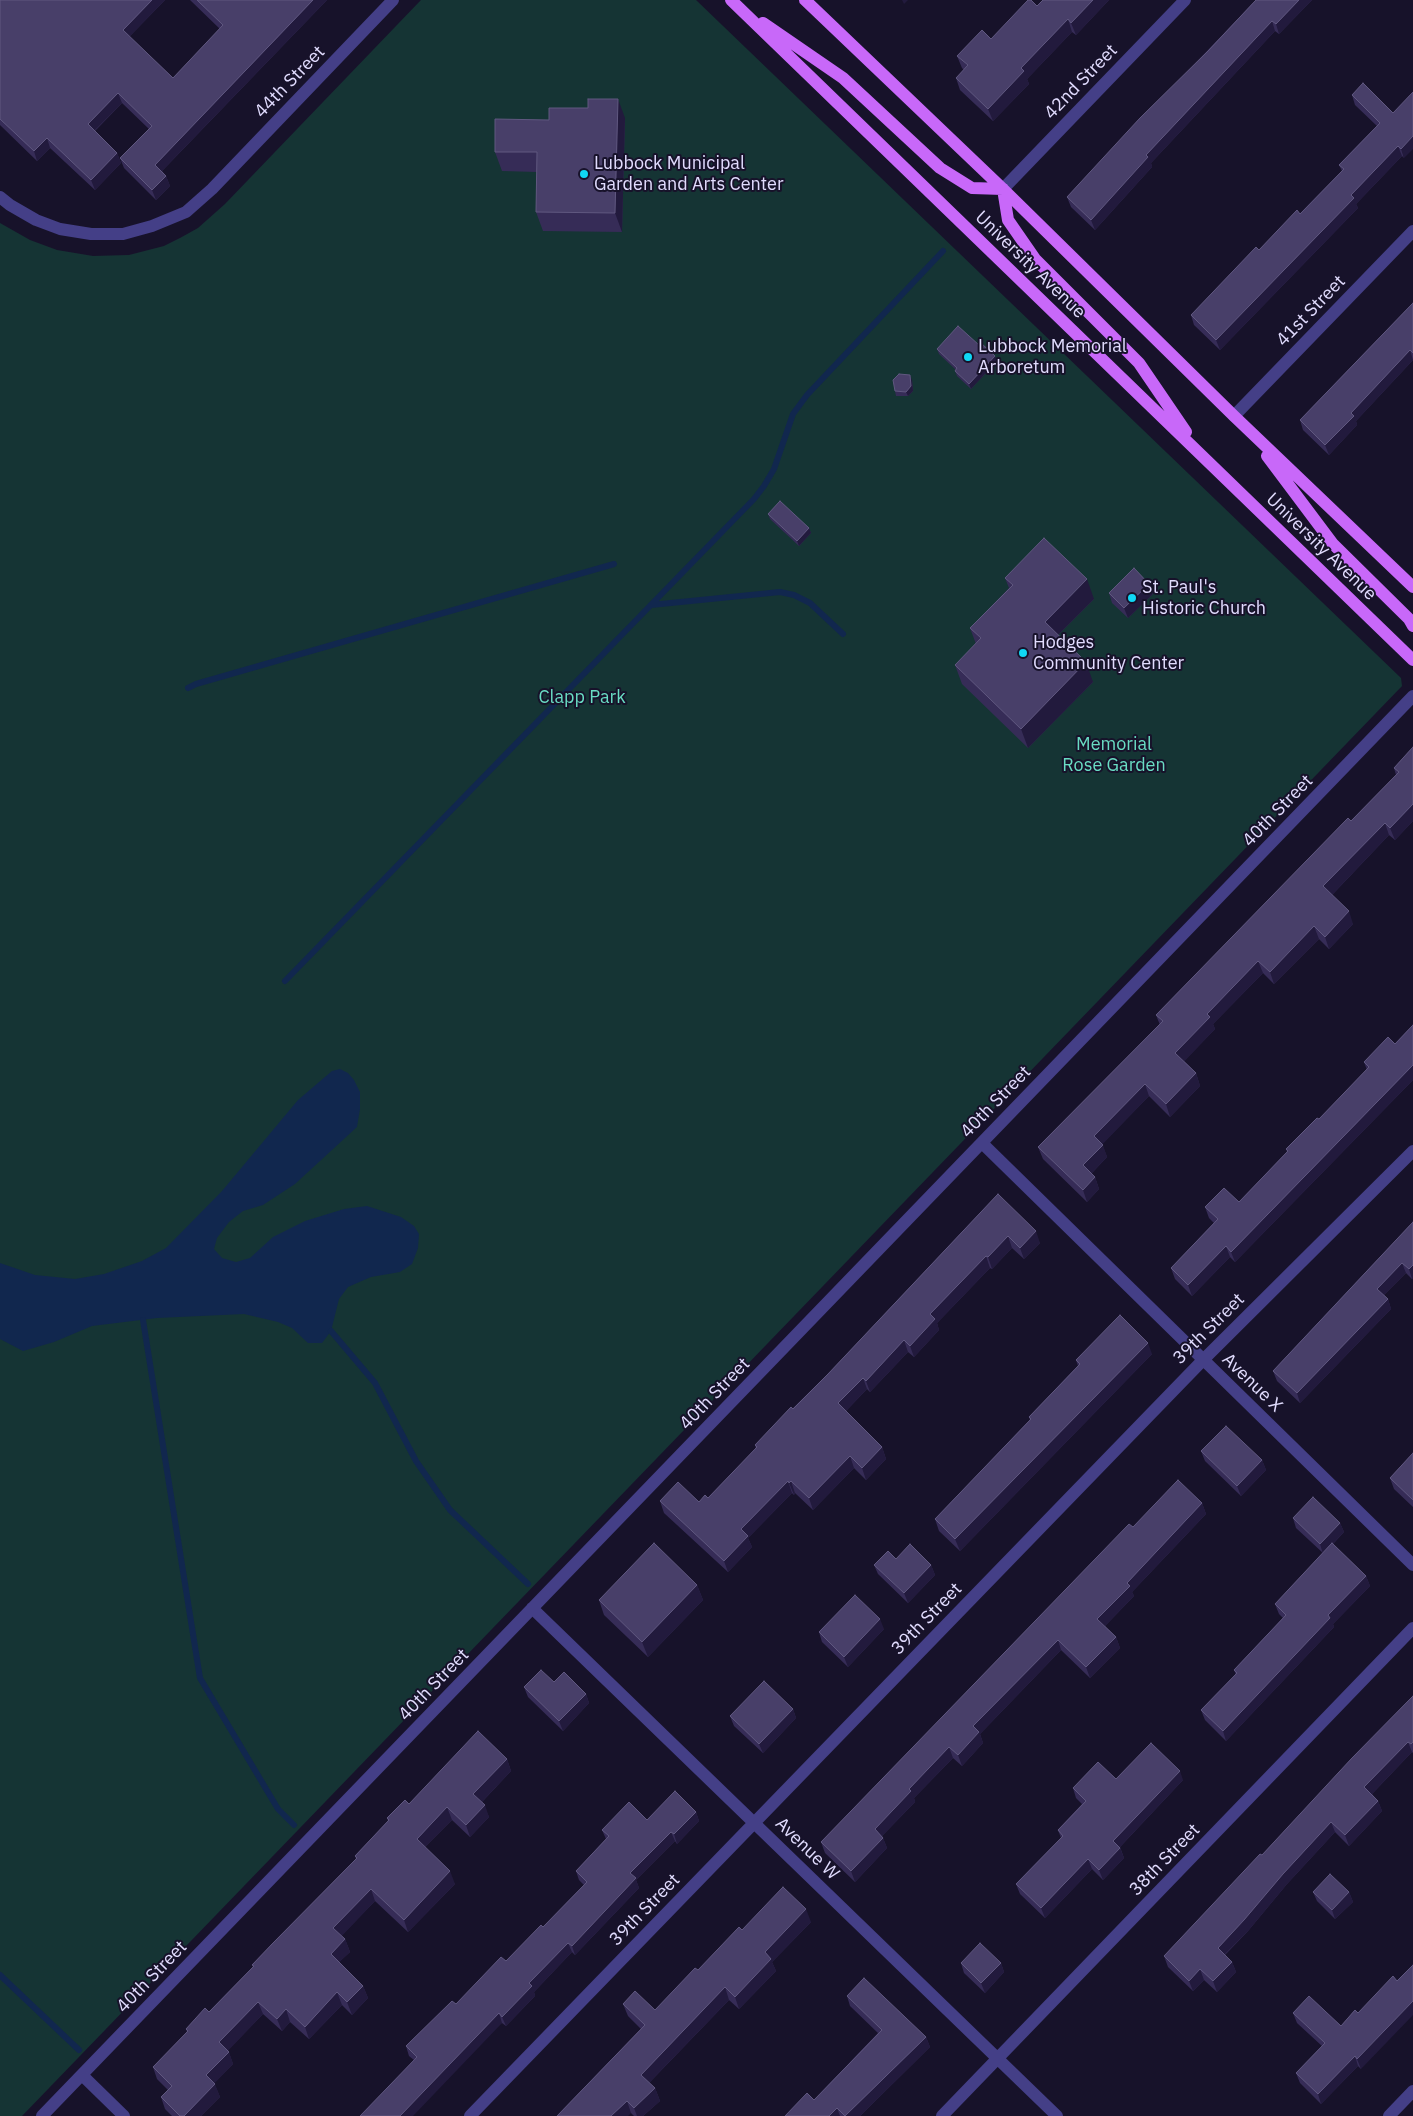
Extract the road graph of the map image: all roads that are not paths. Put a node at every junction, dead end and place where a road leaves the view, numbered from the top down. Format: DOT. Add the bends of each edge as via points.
graph roads {
  1 [pos="393,0"];
  2 [pos="805,0"];
  3 [pos="1185,0"];
  4 [pos="732,2"];
  5 [pos="1003,189"];
  6 [pos="0,197"];
  7 [pos="1413,230"];
  8 [pos="1234,416"];
  9 [pos="1245,427"];
  10 [pos="1200,453"];
  11 [pos="1413,586"];
  12 [pos="1413,626"];
  13 [pos="1413,660"];
  14 [pos="1413,696"];
  15 [pos="982,1143"];
  16 [pos="1413,1151"];
  17 [pos="1203,1360"];
  18 [pos="1413,1564"];
  19 [pos="532,1608"];
  20 [pos="1413,1628"];
  21 [pos="754,1823"];
  22 [pos="998,2058"];
  23 [pos="82,2075"];
  24 [pos="1413,2092"];
  25 [pos="42,2116"];
  26 [pos="124,2116"];
  27 [pos="470,2116"];
  28 [pos="942,2116"];
  29 [pos="1057,2116"];
  30 [pos="1389,2116"];
  1 -- 6 [label="street, 44th Street" via="212,189 186,212 123,234 91,234 60,230 36,220"];
  2 -- 5 [label="main road, University Avenue"];
  3 -- 5 [label="street, 42nd Street"];
  4 -- 5 [label="main road" via="843,78 940,168 972,188"];
  4 -- 10 [label="main road, University Avenue"];
  5 -- 8 [label="main road, University Avenue"];
  5 -- 10 [label="main road" via="1008,220 1035,260 1139,363"];
  7 -- 8 [label="street, 41st Street"];
  8 -- 9 [label="main road, University Avenue"];
  9 -- 11 [label="main road, University Avenue"];
  9 -- 12 [label="main road" via="1333,544"];
  10 -- 13 [label="main road, University Avenue"];
  14 -- 15 [label="street, 40th Street"];
  15 -- 17 [label="street, Avenue X"];
  15 -- 19 [label="street, 40th Street"];
  16 -- 17 [label="street, 39th Street"];
  17 -- 18 [label="street, Avenue X"];
  17 -- 21 [label="street, 39th Street"];
  19 -- 21 [label="street, Avenue W"];
  19 -- 23 [label="street, 40th Street"];
  20 -- 22 [label="street, 38th Street"];
  21 -- 22 [label="street, Avenue W"];
  21 -- 27 [label="street, 39th Street"];
  22 -- 28 [label="street, 38th Street"];
  22 -- 29 [label="street, Avenue W"];
  23 -- 25 [label="street, 40th Street"];
  23 -- 26 [label="street"];
  24 -- 30 [label="street"];
}
